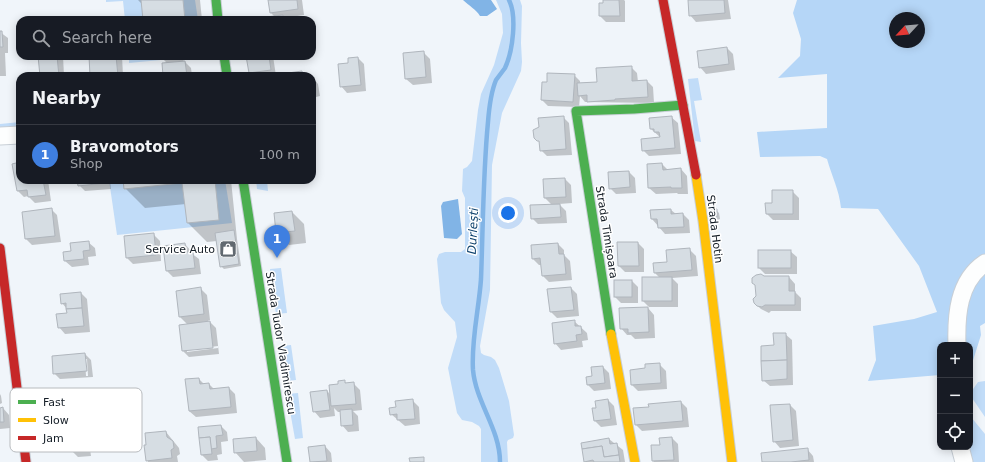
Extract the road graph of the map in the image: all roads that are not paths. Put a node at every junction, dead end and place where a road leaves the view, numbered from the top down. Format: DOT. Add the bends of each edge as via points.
graph roads {
  1 [pos="216,0"];
  2 [pos="663,0"];
  3 [pos="218,16"];
  4 [pos="225,60"];
  5 [pos="226,72"];
  6 [pos="683,105"];
  7 [pos="16,135"];
  8 [pos="0,136"];
  9 [pos="244,184"];
  10 [pos="0,248"];
  11 [pos="985,263"];
  12 [pos="956,342"];
  13 [pos="17,388"];
  14 [pos="961,450"];
  15 [pos="25,452"];
  16 [pos="26,462"];
  17 [pos="287,462"];
  18 [pos="635,462"];
  19 [pos="732,462"];
  20 [pos="964,462"];
  1 -- 3 [label="street"];
  2 -- 6 [label="street, Strada Hotin"];
  4 -- 5 [label="street"];
  6 -- 18 [label="street, Strada Timișoara" via="576,110 612,342"];
  6 -- 19 [label="street, Strada Hotin" via="703,221"];
  7 -- 8 [label="street"];
  9 -- 17 [label="street, Strada Tudor Vladimirescu"];
  10 -- 13 [label="street"];
  11 -- 12 [label="street" via="970,278 961,295 956,323"];
  14 -- 20 [label="street"];
  15 -- 16 [label="street"];
}
